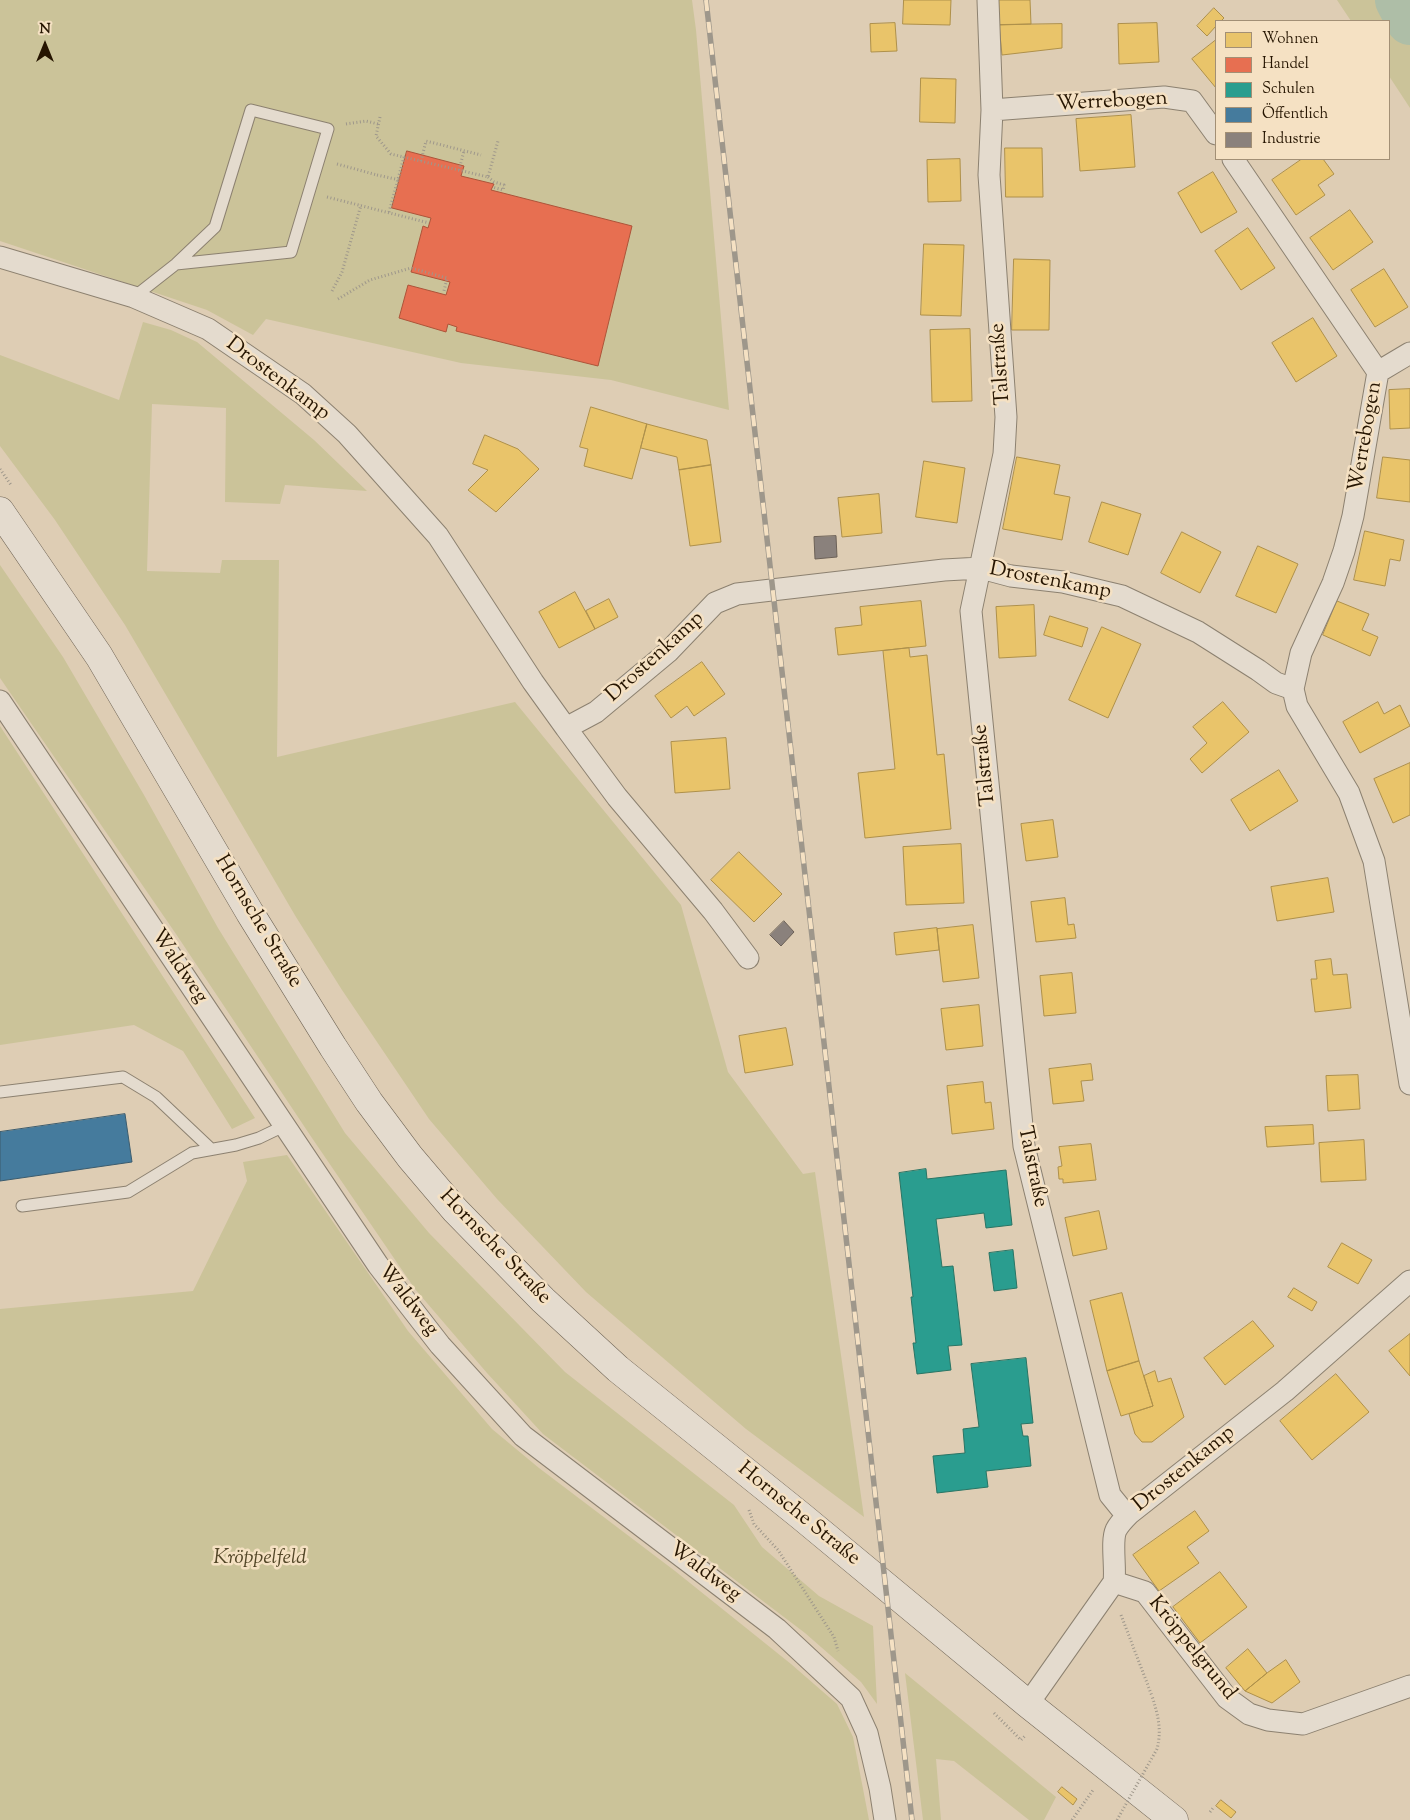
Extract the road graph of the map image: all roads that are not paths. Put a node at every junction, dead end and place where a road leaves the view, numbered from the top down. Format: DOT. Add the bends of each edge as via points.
graph roads {
  1 [pos="988,0"];
  2 [pos="992,110"];
  3 [pos="1215,133"];
  4 [pos="1234,160"];
  5 [pos="0,257"];
  6 [pos="176,264"];
  7 [pos="134,297"];
  8 [pos="1410,352"];
  9 [pos="1378,372"];
  10 [pos="8,502"];
  11 [pos="980,568"];
  12 [pos="1293,689"];
  13 [pos="0,700"];
  14 [pos="566,728"];
  15 [pos="748,958"];
  16 [pos="1410,1084"];
  17 [pos="0,1092"];
  18 [pos="284,1126"];
  19 [pos="211,1149"];
  20 [pos="22,1206"];
  21 [pos="1410,1281"];
  22 [pos="1129,1514"];
  23 [pos="1114,1582"];
  24 [pos="1410,1686"];
  25 [pos="1028,1704"];
  26 [pos="885,1820"];
  27 [pos="1174,1820"];
  1 -- 2 [label="street, Talstraße"];
  2 -- 3 [label="street, Werrebogen" via="1164,97 1192,101"];
  2 -- 11 [label="street, Talstraße" via="989,175 1006,417 1004,454"];
  4 -- 9 [label="street, Werrebogen"];
  5 -- 7 [label="street, Drostenkamp"];
  6 -- 6 [label="lane" via="215,227 251,110 328,129 291,252"];
  6 -- 7 [label="lane"];
  7 -- 14 [label="street, Drostenkamp" via="208,329 303,394 347,434 438,536"];
  8 -- 9 [label="street"];
  9 -- 12 [label="street, Werrebogen" via="1344,551 1301,653"];
  10 -- 25 [label="main road, Hornsche Straße" via="250,913 333,1047 369,1102 448,1202 543,1300 618,1369"];
  11 -- 12 [label="street, Drostenkamp" via="1011,576 1064,582 1122,596 1198,632 1276,683"];
  11 -- 14 [label="street, Drostenkamp" via="737,594 715,603 668,652 596,712"];
  11 -- 22 [label="street, Talstraße" via="971,611 1024,1146 1110,1495"];
  12 -- 16 [label="street" via="1297,706 1349,793 1374,861"];
  13 -- 18 [label="street, Waldweg"];
  14 -- 15 [label="street, Drostenkamp" via="617,797 713,911"];
  17 -- 19 [label="lane" via="123,1077 156,1097"];
  18 -- 19 [label="lane" via="260,1138"];
  18 -- 26 [label="street, Waldweg" via="378,1265 440,1344 523,1436 777,1629 851,1698 867,1733"];
  19 -- 20 [label="lane" via="192,1153 128,1192"];
  21 -- 22 [label="street, Drostenkamp" via="1285,1391"];
  22 -- 23 [label="street, Drostenkamp" via="1116,1528 1113,1537"];
  23 -- 24 [label="street, Kröppelgrund" via="1144,1592 1227,1698 1248,1714 1303,1724"];
  23 -- 25 [label="street"];
  25 -- 27 [label="main road, Hornsche Straße"];
}
